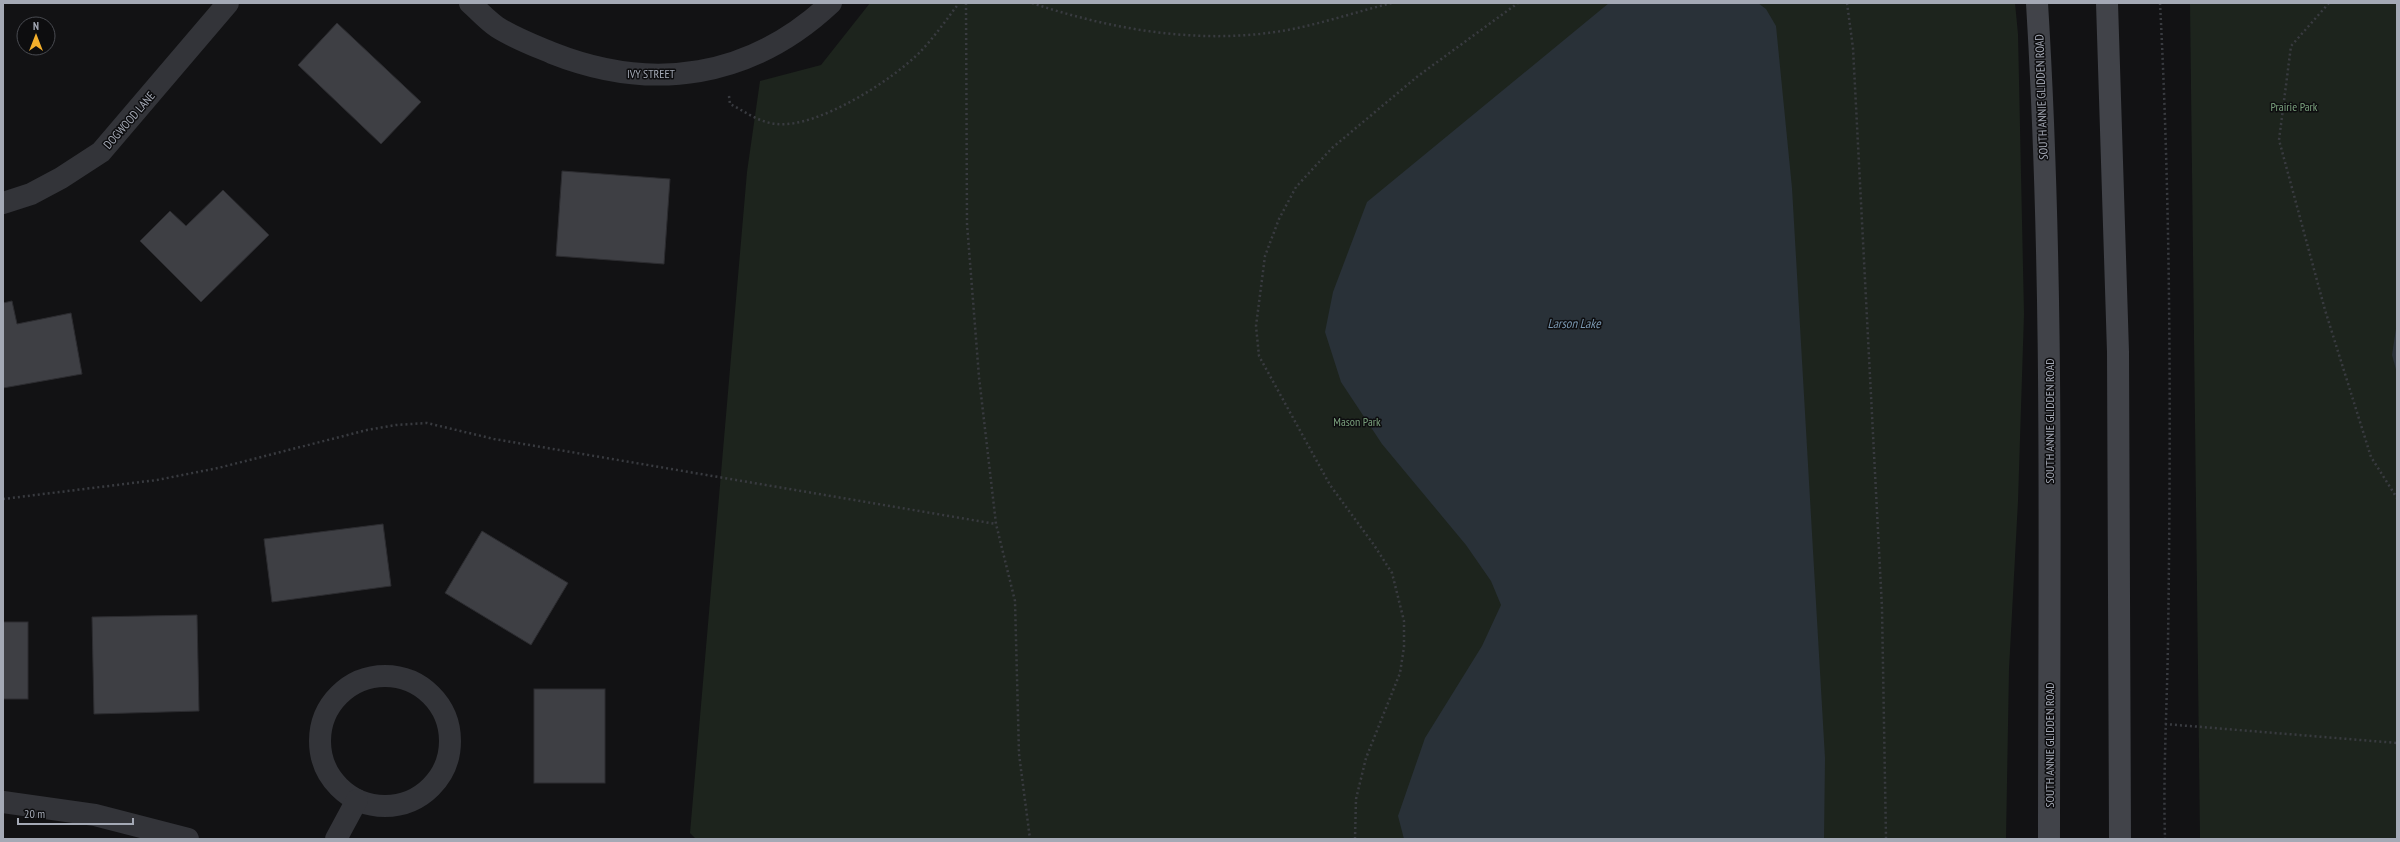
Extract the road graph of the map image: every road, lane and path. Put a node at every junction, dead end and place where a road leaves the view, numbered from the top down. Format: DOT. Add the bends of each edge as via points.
graph roads {
  1 [pos="228,3"];
  2 [pos="470,3"];
  3 [pos="831,3"];
  4 [pos="959,3"];
  5 [pos="966,3"];
  6 [pos="1032,3"];
  7 [pos="1392,3"];
  8 [pos="1518,3"];
  9 [pos="1847,3"];
  10 [pos="2037,3"];
  11 [pos="2107,3"];
  12 [pos="2160,3"];
  13 [pos="2329,3"];
  14 [pos="725,65"];
  15 [pos="3,204"];
  16 [pos="2397,498"];
  17 [pos="3,499"];
  18 [pos="996,524"];
  19 [pos="2164,724"];
  20 [pos="2397,743"];
  21 [pos="357,800"];
  22 [pos="3,802"];
  23 [pos="188,839"];
  24 [pos="336,839"];
  25 [pos="1030,839"];
  26 [pos="1354,839"];
  27 [pos="1886,839"];
  28 [pos="2050,839"];
  29 [pos="2120,839"];
  30 [pos="2165,839"];
  1 -- 15 [label="street, DOGWOOD LANE" via="101,152 31,194"];
  2 -- 14 [label="street, IVY STREET" via="497,26 526,42 580,64 618,73 658,75 692,73"];
  3 -- 14 [label="street, IVY STREET" via="816,17 769,49"];
  4 -- 14 [label="path" via="921,51 892,76 864,95 823,115 796,124 777,124 762,120 730,104"];
  5 -- 18 [label="path" via="967,224 979,377"];
  6 -- 7 [label="path" via="1108,23 1212,37 1268,33"];
  8 -- 26 [label="path" via="1418,76 1332,148 1296,188 1279,220 1265,256 1256,326 1260,356 1330,485 1392,573 1404,621 1400,673 1366,758 1356,799"];
  9 -- 27 [label="path" via="1853,48 1882,608"];
  10 -- 28 [label="main road, SOUTH ANNIE GLIDDEN ROAD" via="2048,350"];
  11 -- 29 [label="main road" via="2118,344"];
  12 -- 19 [label="path" via="2168,321 2168,643"];
  13 -- 16 [label="path" via="2292,46 2279,140 2325,310 2371,457"];
  17 -- 18 [label="path" via="157,480 218,468 367,430 426,423 494,439"];
  18 -- 25 [label="path" via="1015,601 1019,754"];
  19 -- 20 [label="path"];
  19 -- 30 [label="path"];
  21 -- 21 [label="street" via="336,785 323,763 319,738 325,713 341,692 363,679 388,675 413,681 434,696 447,718 451,744 445,768 430,789 408,802 382,806"];
  21 -- 24 [label="street"];
  22 -- 23 [label="street" via="95,814"];
}
